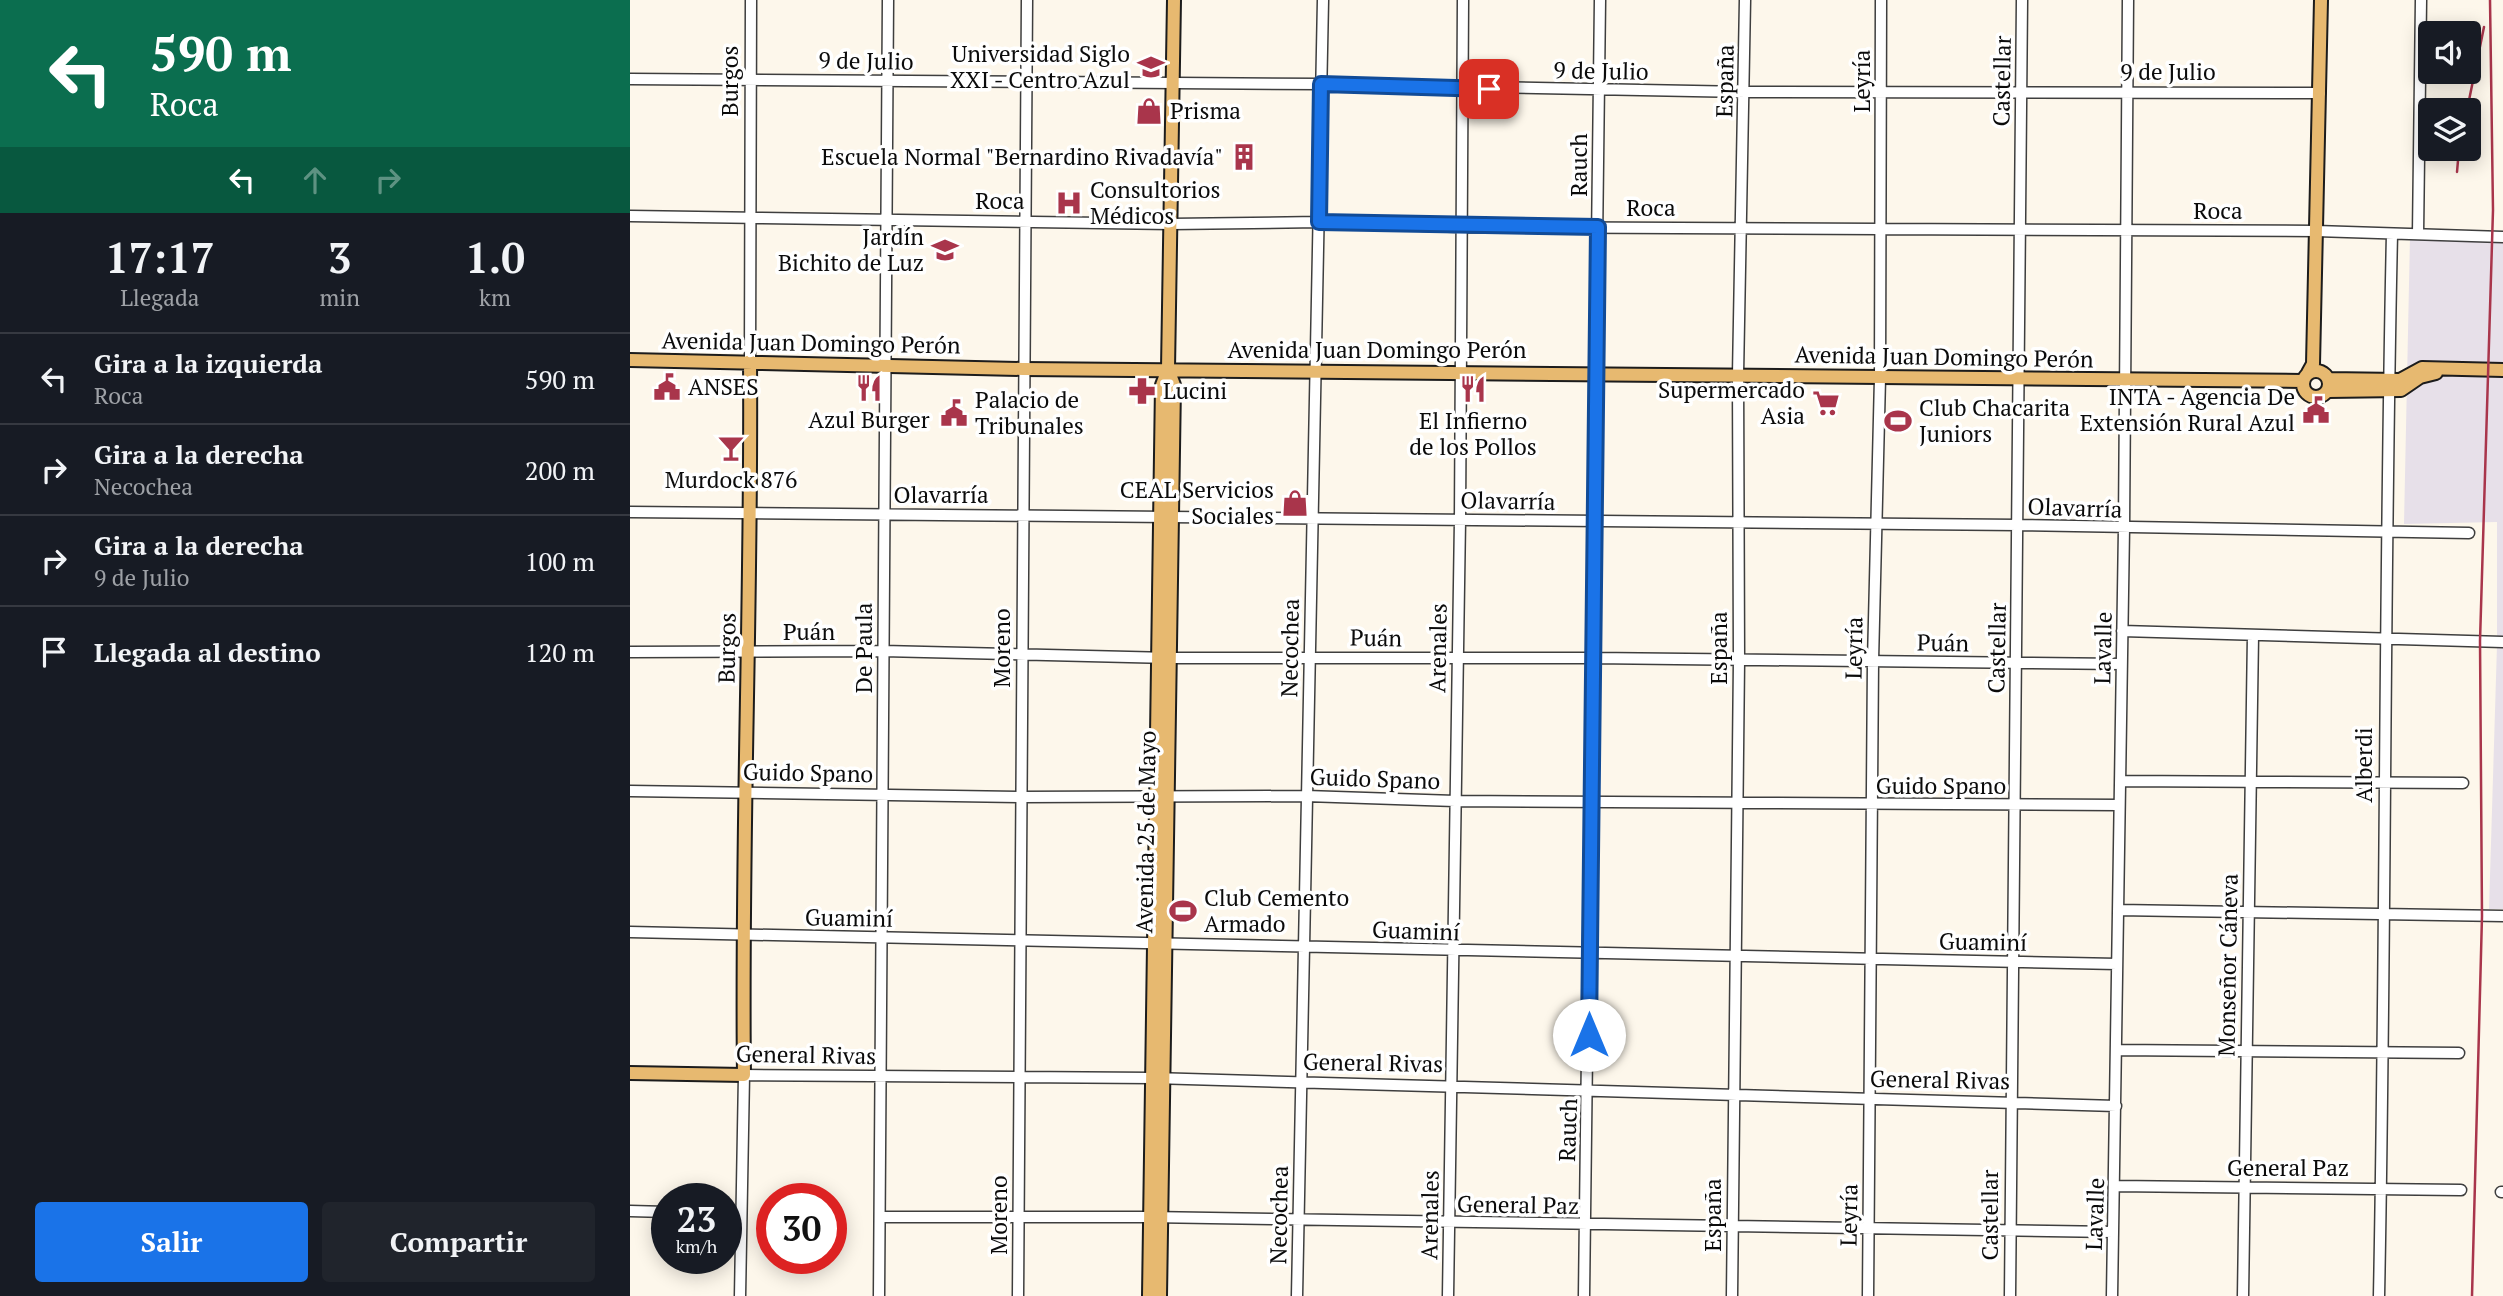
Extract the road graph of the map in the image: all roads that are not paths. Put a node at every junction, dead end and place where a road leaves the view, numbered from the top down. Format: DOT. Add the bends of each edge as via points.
graph roads {
  1 [pos="751,0"];
  2 [pos="888,0"];
  3 [pos="1027,0"];
  4 [pos="1174,0"];
  5 [pos="1323,0"];
  6 [pos="1463,0"];
  7 [pos="1600,0"];
  8 [pos="1745,0"];
  9 [pos="1881,0"];
  10 [pos="2022,0"];
  11 [pos="2128,0"];
  12 [pos="2321,0"];
  13 [pos="2421,0"];
  14 [pos="750,78"];
  15 [pos="630,79"];
  16 [pos="1026,81"];
  17 [pos="887,82"];
  18 [pos="1321,84"];
  19 [pos="1173,85"];
  20 [pos="1462,88"];
  21 [pos="1599,90"];
  22 [pos="2127,91"];
  23 [pos="1745,92"];
  24 [pos="2021,92"];
  25 [pos="1882,93"];
  26 [pos="2320,93"];
  27 [pos="630,216"];
  28 [pos="750,217"];
  29 [pos="886,220"];
  30 [pos="1024,220"];
  31 [pos="1319,222"];
  32 [pos="1171,224"];
  33 [pos="1462,227"];
  34 [pos="1598,227"];
  35 [pos="1741,228"];
  36 [pos="1879,229"];
  37 [pos="2125,230"];
  38 [pos="2316,230"];
  39 [pos="2019,231"];
  40 [pos="2392,234"];
  41 [pos="2418,234"];
  42 [pos="2503,237"];
  43 [pos="630,360"];
  44 [pos="750,362"];
  45 [pos="886,366"];
  46 [pos="1023,369"];
  47 [pos="1167,369"];
  48 [pos="1315,370"];
  49 [pos="2503,370"];
  50 [pos="1459,372"];
  51 [pos="1595,373"];
  52 [pos="1738,375"];
  53 [pos="1880,378"];
  54 [pos="2020,380"];
  55 [pos="2124,380"];
  56 [pos="2326,380"];
  57 [pos="2305,381"];
  58 [pos="2388,386"];
  59 [pos="630,512"];
  60 [pos="751,514"];
  61 [pos="885,514"];
  62 [pos="1022,514"];
  63 [pos="1166,518"];
  64 [pos="1312,518"];
  65 [pos="1460,520"];
  66 [pos="1596,522"];
  67 [pos="1738,524"];
  68 [pos="1877,525"];
  69 [pos="2018,525"];
  70 [pos="2124,528"];
  71 [pos="2386,533"];
  72 [pos="2469,533"];
  73 [pos="2122,631"];
  74 [pos="2253,635"];
  75 [pos="2384,637"];
  76 [pos="2503,642"];
  77 [pos="883,651"];
  78 [pos="630,652"];
  79 [pos="748,652"];
  80 [pos="1021,655"];
  81 [pos="1309,657"];
  82 [pos="1164,658"];
  83 [pos="1593,658"];
  84 [pos="1457,659"];
  85 [pos="1739,661"];
  86 [pos="1873,661"];
  87 [pos="2017,664"];
  88 [pos="2121,664"];
  89 [pos="2120,780"];
  90 [pos="2251,781"];
  91 [pos="2383,783"];
  92 [pos="2463,783"];
  93 [pos="744,790"];
  94 [pos="630,791"];
  95 [pos="884,794"];
  96 [pos="1163,796"];
  97 [pos="1306,796"];
  98 [pos="1021,797"];
  99 [pos="1455,801"];
  100 [pos="1591,802"];
  101 [pos="1735,803"];
  102 [pos="1873,805"];
  103 [pos="2013,805"];
  104 [pos="2119,805"];
  105 [pos="2118,910"];
  106 [pos="2248,913"];
  107 [pos="2384,914"];
  108 [pos="2503,916"];
  109 [pos="630,932"];
  110 [pos="742,935"];
  111 [pos="880,938"];
  112 [pos="1019,940"];
  113 [pos="1159,942"];
  114 [pos="1303,946"];
  115 [pos="1454,951"];
  116 [pos="1589,955"];
  117 [pos="1734,957"];
  118 [pos="1871,960"];
  119 [pos="2011,961"];
  120 [pos="2117,964"];
  121 [pos="2117,1050"];
  122 [pos="2246,1051"];
  123 [pos="2384,1052"];
  124 [pos="2459,1053"];
  125 [pos="630,1073"];
  126 [pos="744,1075"];
  127 [pos="882,1077"];
  128 [pos="1020,1078"];
  129 [pos="1159,1078"];
  130 [pos="1301,1083"];
  131 [pos="1452,1086"];
  132 [pos="1588,1089"];
  133 [pos="1732,1095"];
  134 [pos="1871,1100"];
  135 [pos="2010,1102"];
  136 [pos="2116,1106"];
  137 [pos="742,1183"];
  138 [pos="2115,1186"];
  139 [pos="2246,1188"];
  140 [pos="2381,1188"];
  141 [pos="2461,1190"];
  142 [pos="630,1211"];
  143 [pos="651,1212"];
  144 [pos="1018,1216"];
  145 [pos="880,1217"];
  146 [pos="1155,1218"];
  147 [pos="1298,1221"];
  148 [pos="1448,1223"];
  149 [pos="1584,1226"];
  150 [pos="1732,1227"];
  151 [pos="1868,1229"];
  152 [pos="2009,1230"];
  153 [pos="2113,1232"];
  154 [pos="740,1274"];
  155 [pos="740,1296"];
  156 [pos="879,1296"];
  157 [pos="1018,1296"];
  158 [pos="1149,1296"];
  159 [pos="1160,1296"];
  160 [pos="1297,1296"];
  161 [pos="1448,1296"];
  162 [pos="1584,1296"];
  163 [pos="1732,1296"];
  164 [pos="1868,1296"];
  165 [pos="2010,1296"];
  166 [pos="2112,1296"];
  167 [pos="2242,1296"];
  168 [pos="2379,1296"];
  1 -- 14 [label="street, Burgos"];
  2 -- 17 [label="street, De Paula"];
  3 -- 16 [label="street, Moreno"];
  4 -- 19 [label="main road, Avenida 25 de Mayo"];
  5 -- 18 [label="street, Necochea"];
  6 -- 20 [label="street, Arenales"];
  7 -- 21 [label="street, Rauch"];
  8 -- 23 [label="street, España"];
  9 -- 25 [label="street, Leyría"];
  10 -- 24 [label="street, Castellar"];
  11 -- 22 [label="street, Lavalle"];
  12 -- 26 [label="main road"];
  13 -- 41 [label="street"];
  14 -- 15 [label="street, 9 de Julio"];
  14 -- 17 [label="street, 9 de Julio"];
  14 -- 28 [label="street, Burgos"];
  16 -- 17 [label="street, 9 de Julio"];
  16 -- 19 [label="street, 9 de Julio"];
  16 -- 30 [label="street, Moreno"];
  17 -- 29 [label="street, De Paula"];
  18 -- 19 [label="street, 9 de Julio"];
  18 -- 20 [label="street, 9 de Julio"];
  18 -- 31 [label="street, Necochea"];
  19 -- 32 [label="main road, Avenida 25 de Mayo"];
  20 -- 21 [label="street, 9 de Julio"];
  20 -- 33 [label="street, Arenales"];
  21 -- 23 [label="street, 9 de Julio"];
  21 -- 34 [label="street, Rauch"];
  22 -- 24 [label="street, 9 de Julio"];
  22 -- 26 [label="street, 9 de Julio"];
  22 -- 37 [label="street, Lavalle"];
  23 -- 25 [label="street, 9 de Julio"];
  23 -- 35 [label="street, España"];
  24 -- 25 [label="street, 9 de Julio"];
  24 -- 39 [label="street, Castellar"];
  25 -- 36 [label="street, Leyría"];
  26 -- 38 [label="main road"];
  27 -- 28 [label="street, Roca"];
  28 -- 29 [label="street, Roca"];
  28 -- 44 [label="street, Burgos"];
  29 -- 30 [label="street, Roca"];
  29 -- 45 [label="street, De Paula"];
  30 -- 32 [label="street, Roca"];
  30 -- 46 [label="street, Moreno"];
  31 -- 32 [label="street, Roca"];
  31 -- 33 [label="street, Roca"];
  31 -- 48 [label="street, Necochea"];
  32 -- 47 [label="main road, Avenida 25 de Mayo"];
  33 -- 34 [label="street, Roca"];
  33 -- 50 [label="street, Arenales"];
  34 -- 35 [label="street, Roca"];
  34 -- 51 [label="street, Rauch"];
  35 -- 36 [label="street, Roca"];
  35 -- 52 [label="street, España"];
  36 -- 39 [label="street, Roca"];
  36 -- 53 [label="street, Leyría"];
  37 -- 38 [label="street, Roca"];
  37 -- 39 [label="street, Roca"];
  37 -- 55 [label="street, Lavalle"];
  38 -- 40 [label="street, Roca"];
  38 -- 56 [label="main road"];
  38 -- 57 [label="main road" via="2313,364"];
  39 -- 54 [label="street, Castellar"];
  40 -- 41 [label="street, Roca"];
  40 -- 58 [label="street, Alberdi"];
  41 -- 42 [label="street, Roca"];
  43 -- 44 [label="main road, Avenida Juan Domingo Perón"];
  44 -- 45 [label="main road, Avenida Juan Domingo Perón"];
  44 -- 60 [label="main road, Burgos"];
  45 -- 46 [label="main road, Avenida Juan Domingo Perón"];
  45 -- 61 [label="street, De Paula"];
  46 -- 47 [label="main road, Avenida Juan Domingo Perón"];
  46 -- 62 [label="street, Moreno"];
  47 -- 48 [label="main road, Avenida Juan Domingo Perón"];
  47 -- 63 [label="main road, Avenida 25 de Mayo" via="1162,385"];
  48 -- 50 [label="main road, Avenida Juan Domingo Perón"];
  48 -- 64 [label="street, Necochea"];
  49 -- 58 [label="main road, Avenida Juan Domingo Perón" via="2422,368"];
  50 -- 51 [label="main road, Avenida Juan Domingo Perón"];
  50 -- 65 [label="street, Arenales"];
  51 -- 52 [label="main road, Avenida Juan Domingo Perón"];
  51 -- 66 [label="street, Rauch"];
  52 -- 53 [label="main road, Avenida Juan Domingo Perón"];
  52 -- 67 [label="street, España"];
  53 -- 54 [label="main road, Avenida Juan Domingo Perón"];
  53 -- 68 [label="street, Leyría"];
  54 -- 55 [label="main road, Avenida Juan Domingo Perón"];
  54 -- 69 [label="street, Castellar"];
  55 -- 57 [label="main road, Avenida Juan Domingo Perón"];
  55 -- 70 [label="street, Lavalle"];
  56 -- 57 [label="main road, Avenida Juan Domingo Perón"];
  56 -- 57 [label="main road, Avenida Juan Domingo Perón" via="2321,396 2312,397"];
  56 -- 58 [label="main road, Avenida Juan Domingo Perón"];
  58 -- 71 [label="street, Alberdi"];
  59 -- 60 [label="street, Olavarría"];
  60 -- 61 [label="street, Olavarría"];
  60 -- 79 [label="main road, Burgos"];
  61 -- 62 [label="street, Olavarría"];
  61 -- 77 [label="street, De Paula"];
  62 -- 63 [label="street, Olavarría"];
  62 -- 80 [label="street, Moreno"];
  63 -- 64 [label="street, Olavarría"];
  63 -- 82 [label="main road, Avenida 25 de Mayo"];
  64 -- 65 [label="street, Olavarría"];
  64 -- 81 [label="street, Necochea"];
  65 -- 66 [label="street, Olavarría"];
  65 -- 84 [label="street, Arenales"];
  66 -- 67 [label="street, Olavarría"];
  66 -- 83 [label="street, Rauch"];
  67 -- 68 [label="street, Olavarría"];
  67 -- 85 [label="street, España"];
  68 -- 69 [label="street, Olavarría"];
  68 -- 86 [label="street, Leyría"];
  69 -- 70 [label="street, Olavarría"];
  69 -- 87 [label="street, Castellar"];
  70 -- 71 [label="street, Olavarría"];
  70 -- 73 [label="street, Lavalle"];
  71 -- 72 [label="street, Olavarría"];
  71 -- 75 [label="street, Alberdi"];
  73 -- 74 [label="street"];
  73 -- 88 [label="street, Lavalle"];
  74 -- 75 [label="street"];
  74 -- 90 [label="street, Monseñor Cáneva"];
  75 -- 76 [label="street"];
  75 -- 91 [label="street, Alberdi"];
  77 -- 79 [label="street, Puán"];
  77 -- 80 [label="street, Puán"];
  77 -- 95 [label="street, De Paula"];
  78 -- 79 [label="street, Puán"];
  79 -- 93 [label="main road, Burgos"];
  80 -- 82 [label="street, Puán"];
  80 -- 98 [label="street, Moreno"];
  81 -- 82 [label="street, Puán"];
  81 -- 84 [label="street, Puán"];
  81 -- 97 [label="street, Necochea"];
  82 -- 96 [label="main road, Avenida 25 de Mayo"];
  83 -- 84 [label="street, Puán"];
  83 -- 85 [label="street, Puán"];
  83 -- 100 [label="street, Rauch"];
  84 -- 99 [label="street, Arenales"];
  85 -- 86 [label="street, Puán"];
  85 -- 101 [label="street, España"];
  86 -- 87 [label="street, Puán"];
  86 -- 102 [label="street, Leyría"];
  87 -- 88 [label="street, Puán"];
  87 -- 103 [label="street, Castellar"];
  88 -- 89 [label="street, Lavalle"];
  89 -- 90 [label="street"];
  89 -- 104 [label="street, Lavalle"];
  90 -- 91 [label="street"];
  90 -- 106 [label="street, Monseñor Cáneva"];
  91 -- 92 [label="street"];
  91 -- 107 [label="street, Alberdi"];
  93 -- 94 [label="street, Guido Spano"];
  93 -- 95 [label="street, Guido Spano"];
  93 -- 110 [label="main road, Burgos"];
  95 -- 98 [label="street, Guido Spano"];
  95 -- 111 [label="street, De Paula"];
  96 -- 97 [label="street, Guido Spano"];
  96 -- 98 [label="street, Guido Spano"];
  96 -- 113 [label="main road, Avenida 25 de Mayo"];
  97 -- 99 [label="street, Guido Spano"];
  97 -- 114 [label="street, Necochea"];
  98 -- 112 [label="street, Moreno"];
  99 -- 100 [label="street, Guido Spano"];
  99 -- 115 [label="street, Arenales"];
  100 -- 101 [label="street, Guido Spano"];
  100 -- 116 [label="street, Rauch"];
  101 -- 102 [label="street, Guido Spano"];
  101 -- 117 [label="street, España"];
  102 -- 103 [label="street, Guido Spano"];
  102 -- 118 [label="street, Leyría"];
  103 -- 104 [label="street, Guido Spano"];
  103 -- 119 [label="street, Castellar"];
  104 -- 105 [label="street, Lavalle"];
  105 -- 106 [label="street"];
  105 -- 120 [label="street, Lavalle"];
  106 -- 107 [label="street"];
  106 -- 122 [label="street, Monseñor Cáneva"];
  107 -- 108 [label="street"];
  107 -- 123 [label="street, Alberdi"];
  109 -- 110 [label="street, Guaminí"];
  110 -- 111 [label="street, Guaminí"];
  110 -- 126 [label="main road, Burgos"];
  111 -- 112 [label="street, Guaminí"];
  111 -- 127 [label="street, De Paula"];
  112 -- 113 [label="street, Guaminí"];
  112 -- 128 [label="street, Moreno"];
  113 -- 114 [label="street, Guaminí"];
  113 -- 129 [label="main road, Avenida 25 de Mayo"];
  114 -- 115 [label="street, Guaminí"];
  114 -- 130 [label="street, Necochea"];
  115 -- 116 [label="street, Guaminí"];
  115 -- 131 [label="street, Arenales"];
  116 -- 117 [label="street, Guaminí"];
  116 -- 132 [label="street, Rauch"];
  117 -- 118 [label="street, Guaminí"];
  117 -- 133 [label="street, España"];
  118 -- 119 [label="street, Guaminí"];
  118 -- 134 [label="street, Leyría"];
  119 -- 120 [label="street, Guaminí"];
  119 -- 135 [label="street, Castellar"];
  120 -- 121 [label="street, Lavalle"];
  121 -- 122 [label="street"];
  121 -- 136 [label="street, Lavalle"];
  122 -- 123 [label="street"];
  122 -- 139 [label="street, Monseñor Cáneva"];
  123 -- 124 [label="street"];
  123 -- 140 [label="street, Alberdi"];
  125 -- 126 [label="main road, General Rivas"];
  126 -- 127 [label="street, General Rivas"];
  126 -- 137 [label="street, Burgos"];
  127 -- 128 [label="street, General Rivas"];
  127 -- 145 [label="street, De Paula"];
  128 -- 129 [label="street, General Rivas"];
  128 -- 144 [label="street, Moreno"];
  129 -- 130 [label="street, General Rivas"];
  129 -- 146 [label="main road, Avenida 25 de Mayo"];
  130 -- 131 [label="street, General Rivas"];
  130 -- 147 [label="street, Necochea"];
  131 -- 132 [label="street, General Rivas"];
  131 -- 148 [label="street, Arenales"];
  132 -- 133 [label="street, General Rivas"];
  132 -- 149 [label="street, Rauch"];
  133 -- 134 [label="street, General Rivas"];
  133 -- 150 [label="street, España"];
  134 -- 135 [label="street, General Rivas"];
  134 -- 151 [label="street, Leyría"];
  135 -- 136 [label="street, General Rivas"];
  135 -- 152 [label="street, Castellar"];
  136 -- 138 [label="street, Lavalle"];
  138 -- 139 [label="street, General Paz"];
  138 -- 153 [label="street, Lavalle"];
  139 -- 140 [label="street, General Paz"];
  139 -- 167 [label="street, Monseñor Cáneva"];
  140 -- 141 [label="street, General Paz"];
  140 -- 168 [label="street, Alberdi"];
  142 -- 143 [label="street"];
  144 -- 145 [label="street, General Paz"];
  144 -- 146 [label="street, General Paz"];
  144 -- 157 [label="street, Moreno"];
  145 -- 156 [label="street, De Paula"];
  146 -- 147 [label="street, General Paz"];
  146 -- 158 [label="main road, Avenida 25 de Mayo"];
  146 -- 159 [label="main road, Avenida 25 de Mayo"];
  147 -- 148 [label="street, General Paz"];
  147 -- 160 [label="street, Necochea"];
  148 -- 149 [label="street, General Paz"];
  148 -- 161 [label="street, Arenales"];
  149 -- 150 [label="street, General Paz"];
  149 -- 162 [label="street, Rauch"];
  150 -- 151 [label="street, General Paz"];
  150 -- 163 [label="street, España"];
  151 -- 152 [label="street, General Paz"];
  151 -- 164 [label="street, Leyría"];
  152 -- 153 [label="street, General Paz"];
  152 -- 165 [label="street, Castellar"];
  153 -- 166 [label="street, Lavalle"];
  154 -- 155 [label="street, Burgos"];
}
